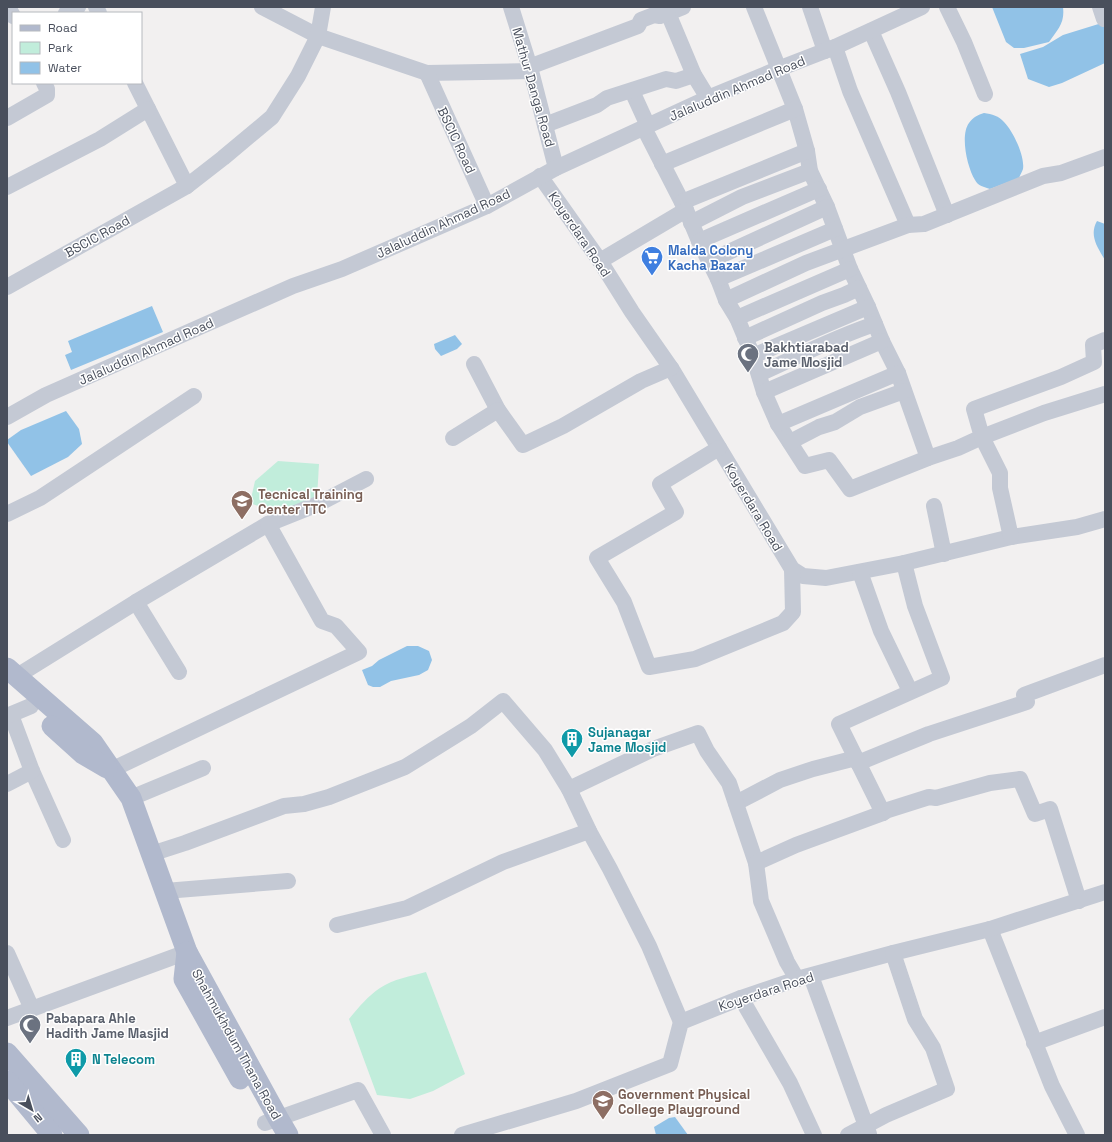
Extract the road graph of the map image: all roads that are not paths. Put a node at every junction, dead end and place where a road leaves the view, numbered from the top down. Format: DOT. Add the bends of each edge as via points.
graph roads {
  1 [pos="78,7"];
  2 [pos="262,7"];
  3 [pos="323,7"];
  4 [pos="510,7"];
  5 [pos="754,7"];
  6 [pos="810,7"];
  7 [pos="922,7"];
  8 [pos="947,7"];
  9 [pos="676,10"];
  10 [pos="68,12"];
  11 [pos="638,14"];
  12 [pos="871,30"];
  13 [pos="318,36"];
  14 [pos="830,49"];
  15 [pos="530,69"];
  16 [pos="778,69"];
  17 [pos="427,73"];
  18 [pos="694,75"];
  19 [pos="44,84"];
  20 [pos="135,84"];
  21 [pos="632,91"];
  22 [pos="985,94"];
  23 [pos="708,98"];
  24 [pos="148,109"];
  25 [pos="795,109"];
  26 [pos="7,118"];
  27 [pos="545,126"];
  28 [pos="646,127"];
  29 [pos="807,151"];
  30 [pos="1105,157"];
  31 [pos="662,164"];
  32 [pos="556,168"];
  33 [pos="810,171"];
  34 [pos="540,176"];
  35 [pos="187,186"];
  36 [pos="7,187"];
  37 [pos="819,189"];
  38 [pos="487,206"];
  39 [pos="827,207"];
  40 [pos="686,212"];
  41 [pos="947,215"];
  42 [pos="908,225"];
  43 [pos="835,229"];
  44 [pos="699,241"];
  45 [pos="843,250"];
  46 [pos="600,261"];
  47 [pos="709,261"];
  48 [pos="850,268"];
  49 [pos="718,278"];
  50 [pos="7,287"];
  51 [pos="859,288"];
  52 [pos="726,300"];
  53 [pos="868,307"];
  54 [pos="737,318"];
  55 [pos="875,324"];
  56 [pos="745,338"];
  57 [pos="1105,340"];
  58 [pos="882,341"];
  59 [pos="753,356"];
  60 [pos="474,364"];
  61 [pos="672,368"];
  62 [pos="898,373"];
  63 [pos="759,374"];
  64 [pos="904,391"];
  65 [pos="764,392"];
  66 [pos="1105,394"];
  67 [pos="194,396"];
  68 [pos="498,410"];
  69 [pos="7,417"];
  70 [pos="778,424"];
  71 [pos="453,438"];
  72 [pos="982,438"];
  73 [pos="790,442"];
  74 [pos="719,448"];
  75 [pos="928,458"];
  76 [pos="366,479"];
  77 [pos="934,506"];
  78 [pos="7,514"];
  79 [pos="1105,519"];
  80 [pos="268,524"];
  81 [pos="1011,537"];
  82 [pos="944,554"];
  83 [pos="904,563"];
  84 [pos="792,569"];
  85 [pos="860,572"];
  86 [pos="136,602"];
  87 [pos="1105,664"];
  88 [pos="180,672"];
  89 [pos="10,676"];
  90 [pos="910,691"];
  91 [pos="30,706"];
  92 [pos="9,716"];
  93 [pos="857,761"];
  94 [pos="203,768"];
  95 [pos="111,770"];
  96 [pos="32,771"];
  97 [pos="7,784"];
  98 [pos="569,789"];
  99 [pos="130,798"];
  100 [pos="736,803"];
  101 [pos="883,813"];
  102 [pos="589,832"];
  103 [pos="63,840"];
  104 [pos="151,854"];
  105 [pos="756,863"];
  106 [pos="288,881"];
  107 [pos="165,891"];
  108 [pos="1105,892"];
  109 [pos="1079,901"];
  110 [pos="337,925"];
  111 [pos="990,929"];
  112 [pos="187,952"];
  113 [pos="893,952"];
  114 [pos="7,953"];
  115 [pos="804,978"];
  116 [pos="741,998"];
  117 [pos="32,1009"];
  118 [pos="1105,1017"];
  119 [pos="7,1018"];
  120 [pos="681,1022"];
  121 [pos="1034,1042"];
  122 [pos="7,1053"];
  123 [pos="7,1081"];
  124 [pos="276,1128"];
  125 [pos="868,1130"];
  126 [pos="52,1135"];
  127 [pos="79,1135"];
  128 [pos="383,1135"];
  129 [pos="462,1135"];
  130 [pos="814,1135"];
  131 [pos="848,1135"];
  132 [pos="1077,1135"];
  1 -- 10 [label="street"];
  2 -- 13 [label="street"];
  3 -- 13 [label="street, BSCIC Road"];
  4 -- 15 [label="street, Mathur Danga Road"];
  5 -- 16 [label="street"];
  6 -- 14 [label="street"];
  7 -- 12 [label="street, Jalaluddin Ahmad Road"];
  8 -- 22 [label="street"];
  9 -- 11 [label="street" via="660,16"];
  9 -- 18 [label="street"];
  11 -- 15 [label="street" via="638,26"];
  12 -- 14 [label="street, Jalaluddin Ahmad Road"];
  12 -- 41 [label="street"];
  13 -- 17 [label="street"];
  13 -- 35 [label="street, BSCIC Road" via="298,76 272,117"];
  14 -- 16 [label="street, Jalaluddin Ahmad Road"];
  14 -- 42 [label="street"];
  15 -- 17 [label="street"];
  15 -- 27 [label="street, Mathur Danga Road"];
  16 -- 23 [label="street, Jalaluddin Ahmad Road"];
  16 -- 25 [label="street"];
  17 -- 38 [label="street, BSCIC Road"];
  18 -- 21 [label="street" via="676,81 666,79"];
  18 -- 23 [label="street"];
  19 -- 26 [label="street" via="47,95"];
  20 -- 24 [label="street"];
  21 -- 27 [label="street" via="607,98"];
  21 -- 28 [label="street"];
  23 -- 28 [label="street, Jalaluddin Ahmad Road"];
  24 -- 35 [label="street"];
  24 -- 36 [label="street" via="100,139"];
  25 -- 29 [label="street"];
  25 -- 31 [label="street"];
  27 -- 32 [label="street, Mathur Danga Road"];
  28 -- 31 [label="street"];
  28 -- 32 [label="street, Jalaluddin Ahmad Road"];
  29 -- 33 [label="street"];
  29 -- 40 [label="street"];
  30 -- 41 [label="street" via="1061,173 1043,176"];
  31 -- 40 [label="street"];
  32 -- 34 [label="street, Jalaluddin Ahmad Road"];
  33 -- 37 [label="street"];
  33 -- 40 [label="street" via="742,197"];
  34 -- 38 [label="street, Jalaluddin Ahmad Road"];
  34 -- 46 [label="street, Koyerdara Road"];
  35 -- 50 [label="street, BSCIC Road"];
  37 -- 39 [label="street"];
  37 -- 44 [label="street"];
  38 -- 69 [label="street, Jalaluddin Ahmad Road" via="342,269 286,289 46,395"];
  39 -- 43 [label="street"];
  39 -- 47 [label="street"];
  40 -- 44 [label="street"];
  40 -- 46 [label="street"];
  41 -- 42 [label="street" via="924,224"];
  42 -- 45 [label="street"];
  43 -- 45 [label="street"];
  43 -- 49 [label="street"];
  44 -- 47 [label="street"];
  45 -- 48 [label="street"];
  45 -- 52 [label="street"];
  46 -- 61 [label="street, Koyerdara Road"];
  47 -- 49 [label="street"];
  48 -- 51 [label="street"];
  48 -- 54 [label="street"];
  49 -- 52 [label="street"];
  51 -- 53 [label="street"];
  51 -- 56 [label="street"];
  52 -- 54 [label="street"];
  53 -- 55 [label="street"];
  53 -- 59 [label="street"];
  54 -- 56 [label="street"];
  55 -- 58 [label="street"];
  55 -- 63 [label="street"];
  56 -- 59 [label="street"];
  57 -- 72 [label="street" via="1093,345 1094,362 974,409"];
  58 -- 62 [label="street"];
  58 -- 65 [label="street"];
  59 -- 63 [label="street"];
  60 -- 68 [label="street"];
  61 -- 68 [label="street" via="641,381 563,426 523,445"];
  61 -- 74 [label="street, Koyerdara Road"];
  62 -- 64 [label="street"];
  62 -- 70 [label="street"];
  63 -- 65 [label="street"];
  64 -- 73 [label="street" via="860,407 835,422"];
  64 -- 75 [label="street"];
  65 -- 70 [label="street"];
  66 -- 72 [label="street"];
  67 -- 78 [label="street" via="40,498"];
  68 -- 71 [label="street"];
  70 -- 73 [label="street"];
  72 -- 75 [label="street"];
  72 -- 81 [label="street" via="1000,473 1000,488"];
  73 -- 75 [label="street" via="805,466 829,460 850,489"];
  74 -- 84 [label="street, Koyerdara Road"];
  74 -- 84 [label="street" via="660,484 676,512 597,558 624,602 648,667 695,659 782,623 793,612"];
  76 -- 80 [label="street" via="318,504"];
  77 -- 82 [label="street"];
  79 -- 81 [label="street" via="1077,527"];
  80 -- 86 [label="street"];
  80 -- 95 [label="street" via="322,621 336,626 359,652"];
  81 -- 82 [label="street"];
  82 -- 83 [label="street"];
  83 -- 85 [label="street"];
  83 -- 90 [label="street" via="915,606 942,678"];
  84 -- 85 [label="street" via="803,576 826,578"];
  85 -- 90 [label="street" via="881,631"];
  86 -- 88 [label="street"];
  86 -- 89 [label="street"];
  87 -- 93 [label="street" via="1024,695 1027,702"];
  89 -- 91 [label="main road, Shahmukhdum Thana Road"];
  89 -- 95 [label="main road, Shahmukhdum Thana Road" via="94,743"];
  90 -- 93 [label="street" via="839,724"];
  91 -- 92 [label="street"];
  91 -- 95 [label="main road, Shahmukhdum Thana Road" via="83,754"];
  92 -- 96 [label="street"];
  93 -- 100 [label="street" via="813,769 780,780"];
  93 -- 101 [label="street"];
  94 -- 99 [label="street"];
  95 -- 99 [label="main road, Shahmukhdum Thana Road"];
  96 -- 97 [label="street"];
  96 -- 103 [label="street"];
  98 -- 100 [label="street" via="653,748 698,733 729,783"];
  98 -- 102 [label="street"];
  98 -- 104 [label="street" via="545,750 503,701 470,726 405,767 329,797 284,806"];
  99 -- 104 [label="main road, Shahmukhdum Thana Road"];
  100 -- 105 [label="street"];
  101 -- 105 [label="street" via="796,845"];
  101 -- 109 [label="street" via="929,797 936,798 990,783 1020,779 1035,814 1050,809"];
  102 -- 110 [label="street" via="503,862 407,908"];
  102 -- 120 [label="street" via="649,946"];
  104 -- 107 [label="main road, Shahmukhdum Thana Road"];
  105 -- 115 [label="street" via="761,900 788,962"];
  106 -- 107 [label="street"];
  107 -- 112 [label="main road, Shahmukhdum Thana Road"];
  108 -- 109 [label="street, Koyerdara Road"];
  109 -- 111 [label="street, Koyerdara Road"];
  111 -- 113 [label="street, Koyerdara Road"];
  111 -- 121 [label="street"];
  112 -- 117 [label="street"];
  112 -- 124 [label="main road, Shahmukhdum Thana Road"];
  113 -- 115 [label="street, Koyerdara Road"];
  113 -- 125 [label="street" via="915,1019 933,1048 947,1089"];
  114 -- 117 [label="street"];
  115 -- 116 [label="street, Koyerdara Road"];
  115 -- 125 [label="street"];
  116 -- 120 [label="street, Koyerdara Road"];
  116 -- 130 [label="street" via="790,1083"];
  117 -- 119 [label="street"];
  118 -- 121 [label="street"];
  120 -- 129 [label="street" via="670,1064 576,1100"];
  121 -- 132 [label="street" via="1052,1086"];
  122 -- 127 [label="main road"];
  123 -- 126 [label="main road"];
  124 -- 128 [label="street" via="358,1090"];
  125 -- 131 [label="street"];
}
